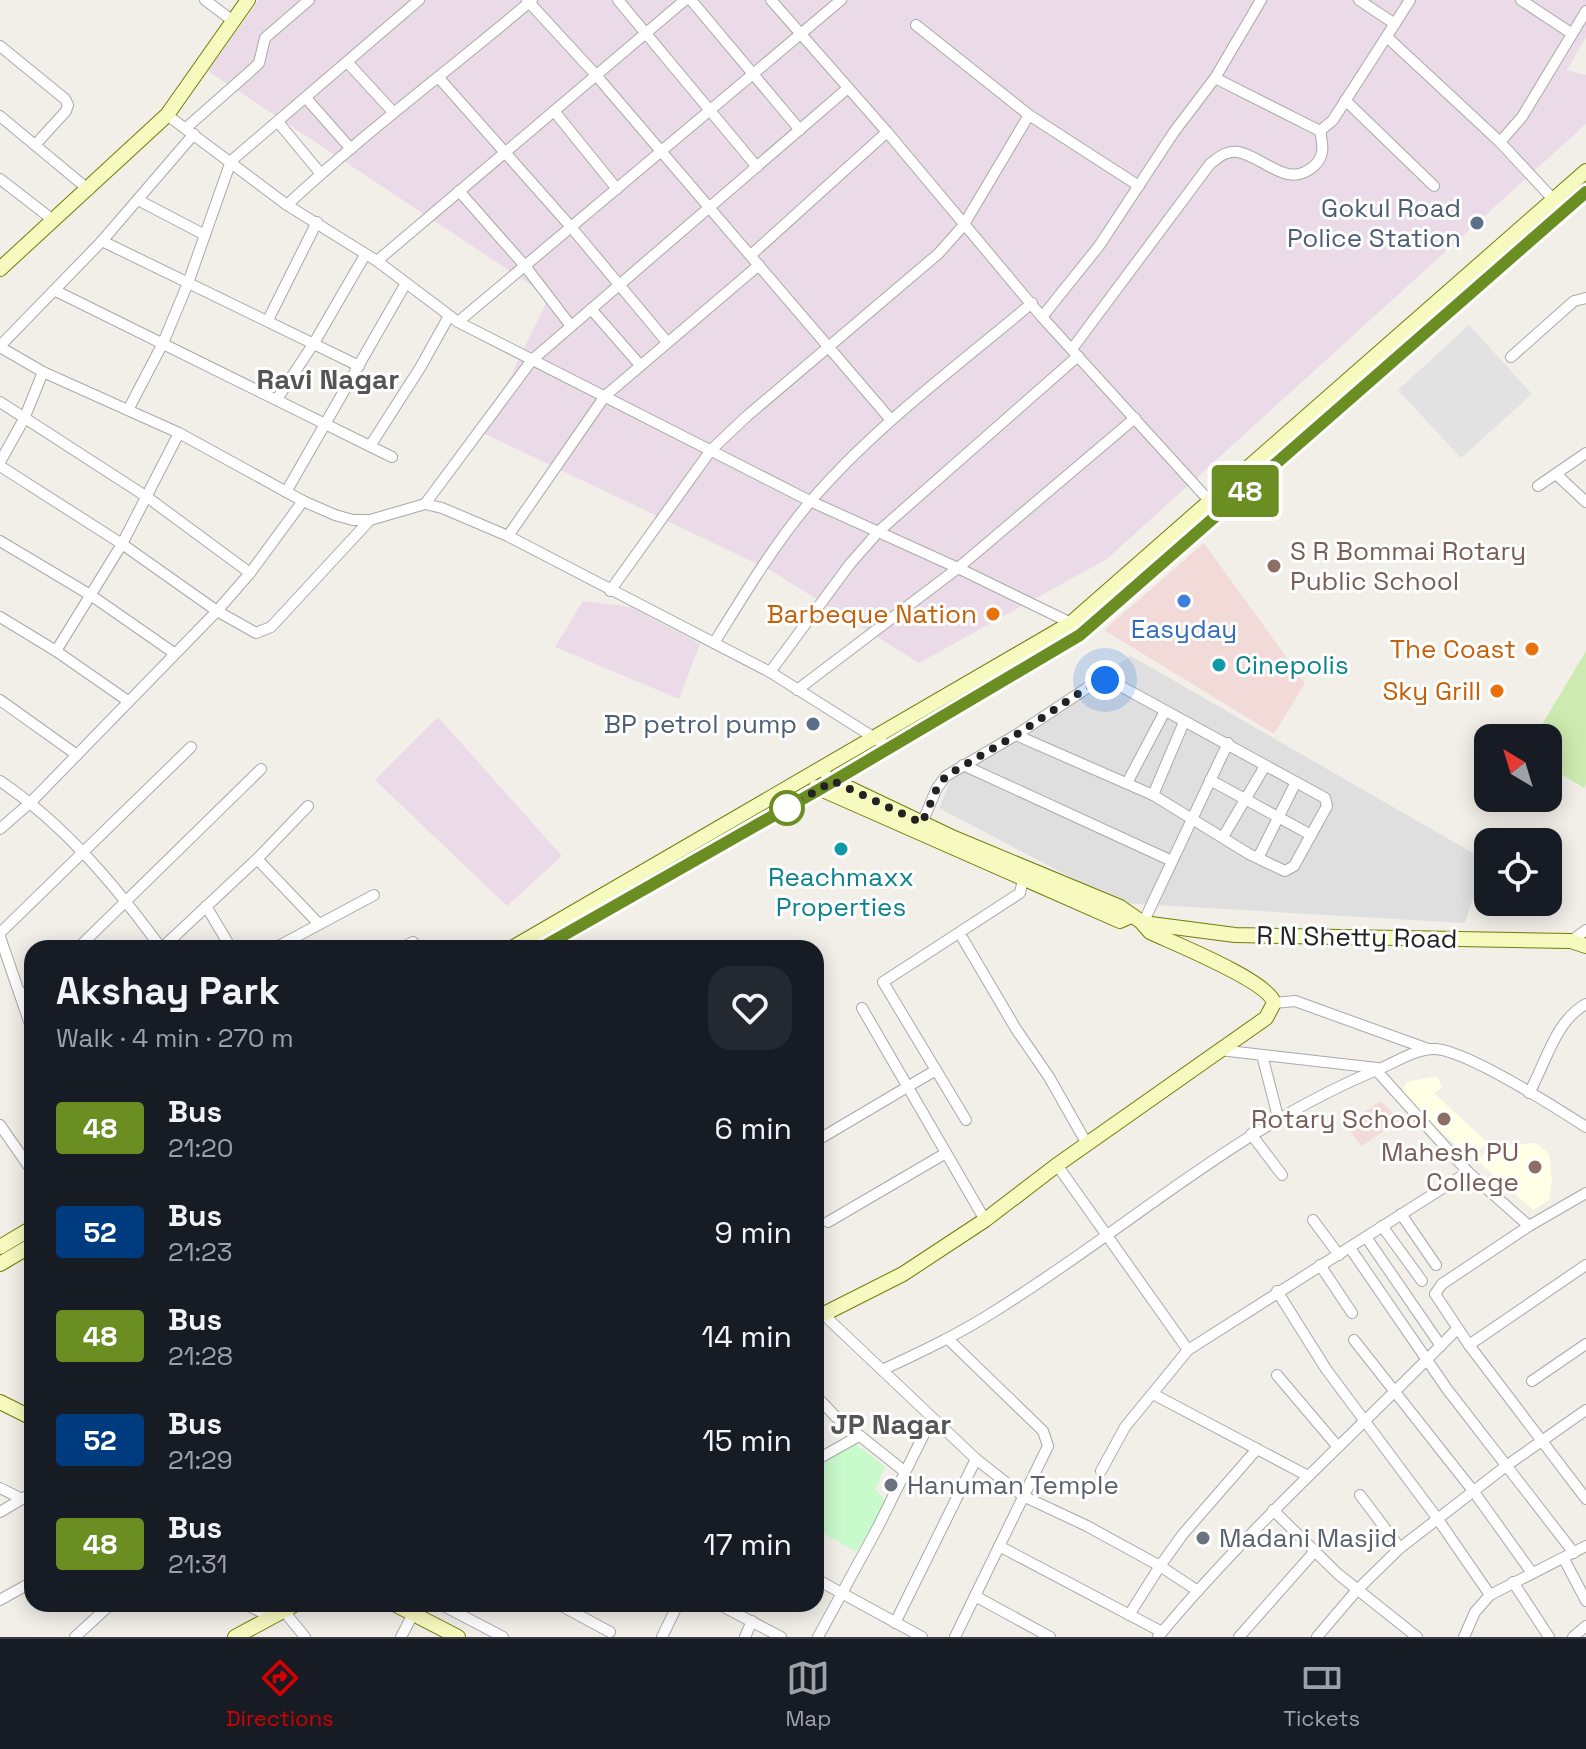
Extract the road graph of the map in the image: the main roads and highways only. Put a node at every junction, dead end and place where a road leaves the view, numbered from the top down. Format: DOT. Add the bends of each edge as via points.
graph roads {
  1 [pos="248,0"];
  2 [pos="1586,171"];
  3 [pos="1586,192"];
  4 [pos="1559,206"];
  5 [pos="0,269"];
  6 [pos="1215,508"];
  7 [pos="810,776"];
  8 [pos="833,781"];
  9 [pos="820,789"];
  10 [pos="913,823"];
  11 [pos="1137,920"];
  12 [pos="526,940"];
  13 [pos="555,940"];
  14 [pos="1579,944"];
  15 [pos="24,1233"];
  16 [pos="0,1247"];
  17 [pos="24,1250"];
  18 [pos="0,1264"];
  19 [pos="824,1314"];
  20 [pos="0,1402"];
  21 [pos="24,1414"];
  22 [pos="279,1612"];
  23 [pos="409,1612"];
  24 [pos="235,1637"];
  25 [pos="458,1637"];
  1 -- 5 [label="main road" via="167,115"];
  2 -- 4 [label="main road"];
  3 -- 4 [label="main road"];
  4 -- 6 [label="main road"];
  6 -- 7 [label="main road" via="1071,623"];
  6 -- 8 [label="main road" via="1080,635"];
  7 -- 8 [label="main road, R N Shetty Road"];
  7 -- 9 [label="main road, R N Shetty Road"];
  7 -- 12 [label="main road"];
  8 -- 9 [label="main road"];
  8 -- 10 [label="main road, R N Shetty Road"];
  9 -- 10 [label="main road, R N Shetty Road"];
  9 -- 13 [label="main road"];
  10 -- 11 [label="main road, R N Shetty Road" via="1120,921"];
  11 -- 14 [label="main road, R N Shetty Road" via="1235,935"];
  11 -- 19 [label="main road" via="1150,932 1268,991 1274,1003 1266,1018 985,1220 903,1274"];
  15 -- 16 [label="main road"];
  17 -- 18 [label="main road"];
  20 -- 21 [label="main road"];
  22 -- 24 [label="main road"];
  23 -- 25 [label="main road"];
}
